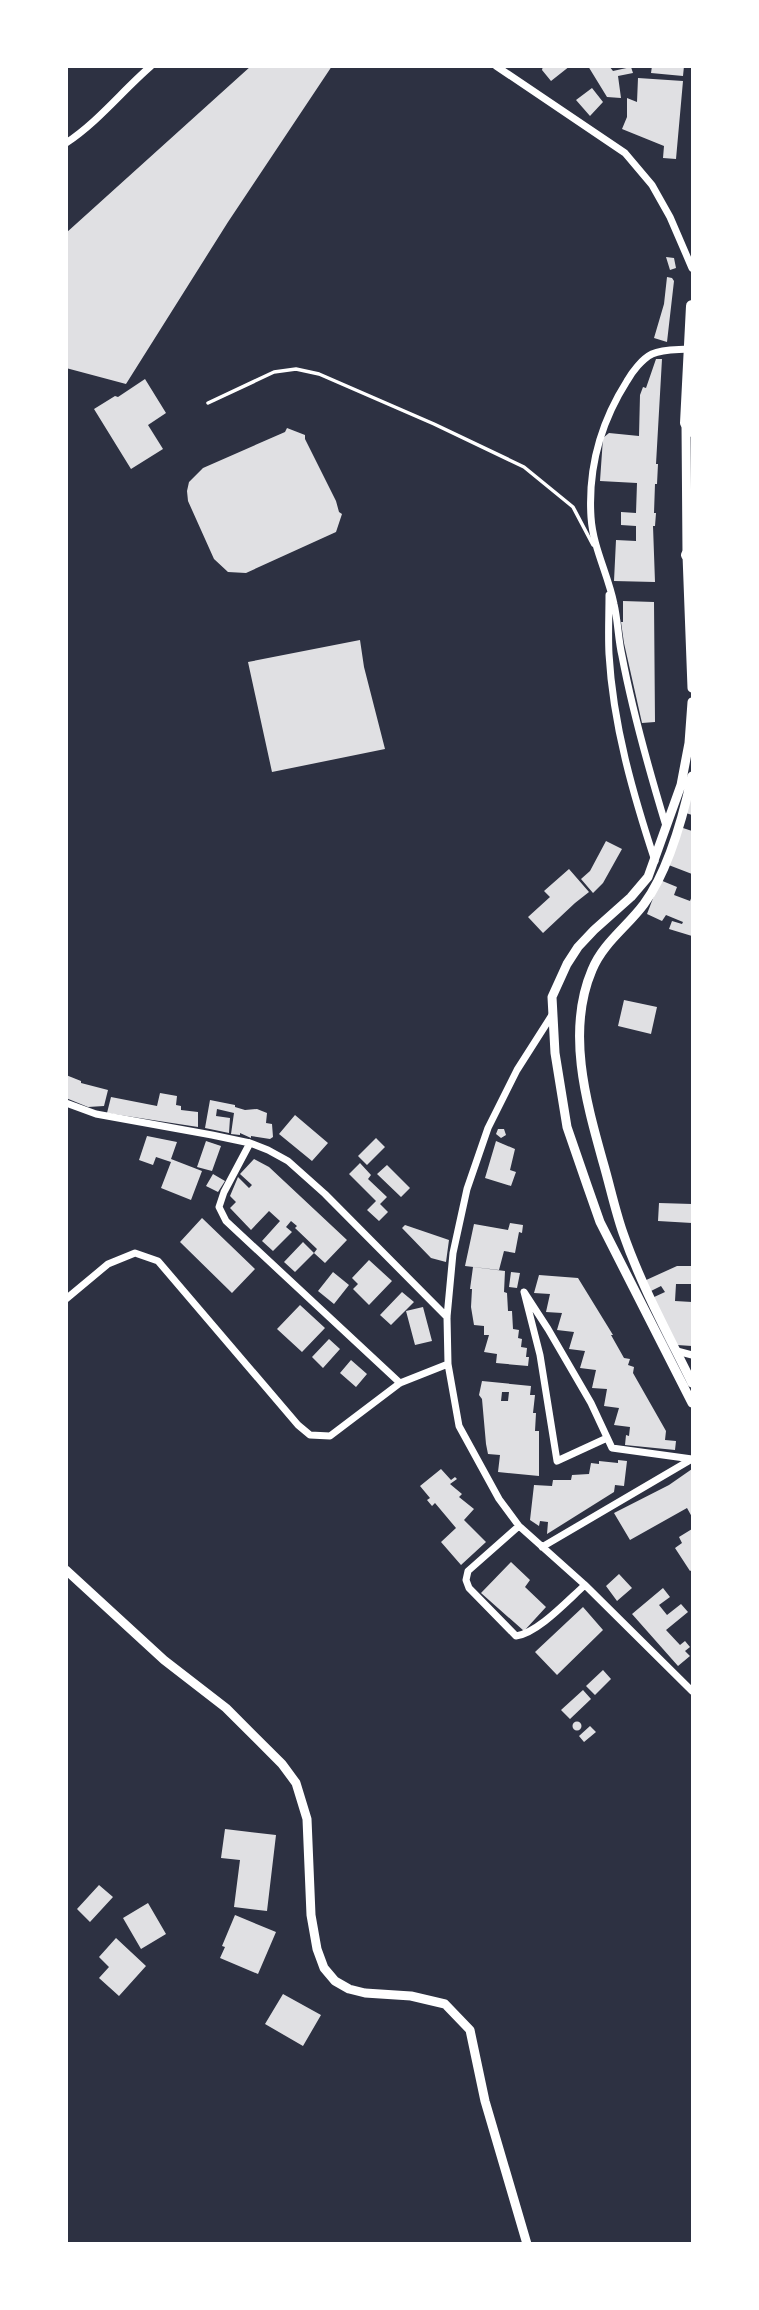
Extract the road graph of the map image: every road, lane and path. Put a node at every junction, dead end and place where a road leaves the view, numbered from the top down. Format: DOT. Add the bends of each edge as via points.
graph roads {
  1 [pos="151,66"];
  2 [pos="496,66"];
  3 [pos="66,143"];
  4 [pos="692,268"];
  5 [pos="692,306"];
  6 [pos="688,349"];
  7 [pos="690,387"];
  8 [pos="208,403"];
  9 [pos="690,426"];
  10 [pos="595,549"];
  11 [pos="690,551"];
  12 [pos="609,584"];
  13 [pos="692,688"];
  14 [pos="692,702"];
  15 [pos="692,776"];
  16 [pos="666,826"];
  17 [pos="654,860"];
  18 [pos="552,1015"];
  19 [pos="66,1103"];
  20 [pos="250,1143"];
  21 [pos="66,1299"];
  22 [pos="447,1317"];
  23 [pos="677,1351"];
  24 [pos="692,1355"];
  25 [pos="448,1364"];
  26 [pos="692,1382"];
  27 [pos="400,1383"];
  28 [pos="692,1403"];
  29 [pos="607,1438"];
  30 [pos="692,1459"];
  31 [pos="519,1526"];
  32 [pos="542,1547"];
  33 [pos="66,1570"];
  34 [pos="585,1585"];
  35 [pos="692,1691"];
  36 [pos="527,2244"];
  1 -- 3 [label="street" via="88,128"];
  2 -- 4 [label="street" via="625,153 652,185"];
  5 -- 6 [label="main road"];
  6 -- 7 [label="main road"];
  6 -- 10 [label="street" via="650,355 632,372 616,398 600,437 590,487"];
  7 -- 9 [label="main road"];
  8 -- 10 [label="lane" via="274,372 296,369 319,374 524,467 573,507"];
  9 -- 11 [label="street"];
  10 -- 12 [label="street"];
  11 -- 13 [label="street"];
  12 -- 16 [label="street" via="635,716"];
  12 -- 17 [label="street" via="609,655 618,725"];
  14 -- 16 [label="street" via="685,767"];
  15 -- 23 [label="street" via="684,814 659,878 644,903 602,950 592,970 581,1001 578,1031 589,1114 624,1235"];
  16 -- 17 [label="street"];
  17 -- 18 [label="street" via="648,877 631,897 578,947 552,997"];
  18 -- 22 [label="street" via="488,1128 467,1189 453,1253"];
  18 -- 28 [label="street" via="567,1127 600,1222"];
  19 -- 20 [label="street" via="96,1114"];
  20 -- 22 [label="street" via="288,1161"];
  20 -- 27 [label="street" via="219,1207 226,1221"];
  21 -- 27 [label="street" via="108,1264 135,1254 158,1261 310,1436 338,1432"];
  22 -- 25 [label="street"];
  23 -- 24 [label="street"];
  23 -- 26 [label="street"];
  25 -- 27 [label="street"];
  25 -- 31 [label="street" via="459,1426"];
  29 -- 29 [label="street" via="584,1391 524,1292 540,1355 557,1461"];
  29 -- 30 [label="street" via="612,1448"];
  30 -- 32 [label="street"];
  31 -- 32 [label="street"];
  31 -- 34 [label="street" via="468,1571 466,1580 516,1636 524,1635"];
  32 -- 34 [label="street"];
  33 -- 36 [label="street" via="163,1660 226,1708 296,1783 307,1819 311,1915 324,1968 349,1989 444,2004 470,2030 485,2101"];
  34 -- 35 [label="street"];
}
